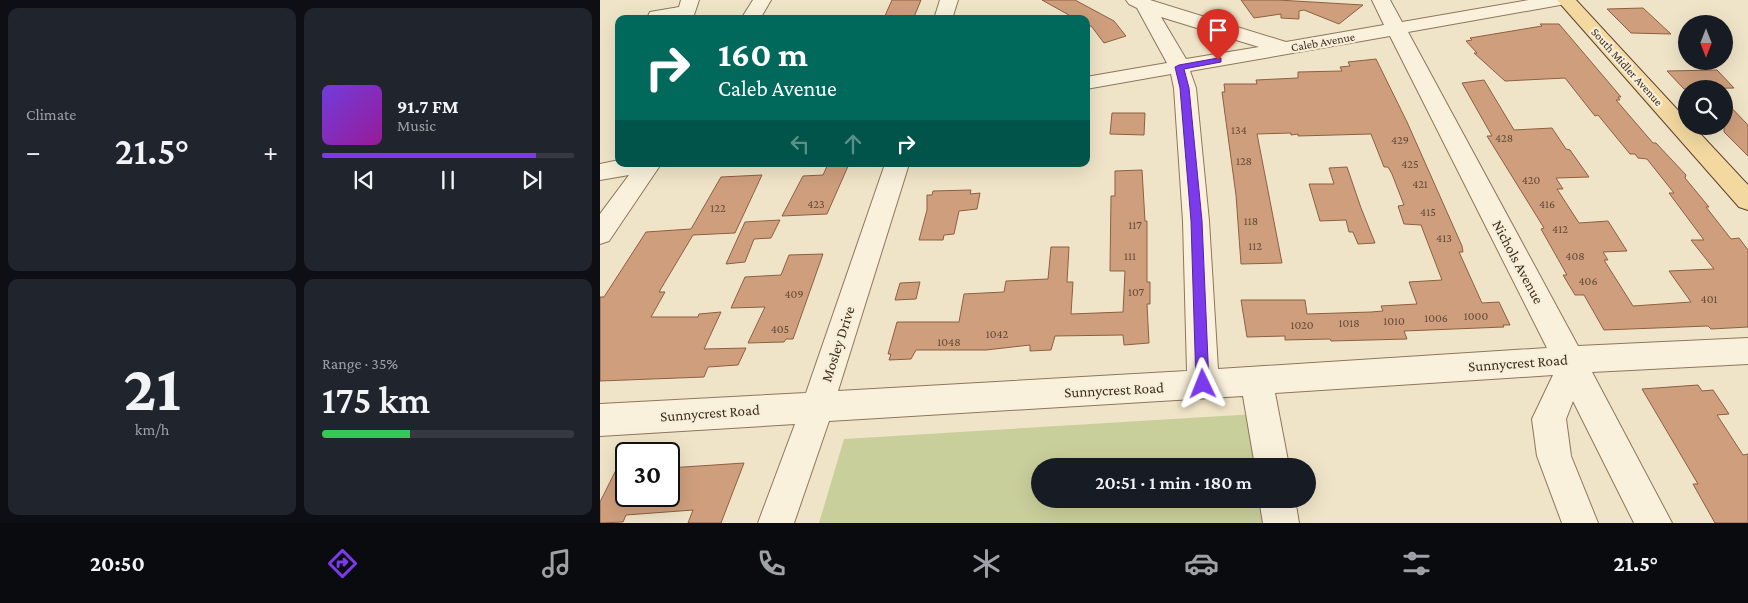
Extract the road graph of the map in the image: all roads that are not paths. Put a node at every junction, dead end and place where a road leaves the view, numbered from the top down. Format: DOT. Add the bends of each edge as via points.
graph roads {
  1 [pos="690,0"];
  2 [pos="762,0"];
  3 [pos="949,0"];
  4 [pos="1381,0"];
  5 [pos="1560,0"];
  6 [pos="1566,0"];
  7 [pos="1139,2"];
  8 [pos="663,15"];
  9 [pos="753,15"];
  10 [pos="944,15"];
  11 [pos="1396,30"];
  12 [pos="1287,48"];
  13 [pos="1179,67"];
  14 [pos="1090,83"];
  15 [pos="626,167"];
  16 [pos="647,167"];
  17 [pos="896,167"];
  18 [pos="600,172"];
  19 [pos="1748,201"];
  20 [pos="600,234"];
  21 [pos="1748,351"];
  22 [pos="1571,363"];
  23 [pos="1258,381"];
  24 [pos="1203,384"];
  25 [pos="817,407"];
  26 [pos="600,420"];
  27 [pos="1271,458"];
  28 [pos="1278,508"];
  29 [pos="776,523"];
  30 [pos="1281,523"];
  31 [pos="1580,523"];
  32 [pos="1654,523"];
  1 -- 8 [label="street" via="687,11"];
  2 -- 9 [label="street"];
  3 -- 10 [label="street"];
  4 -- 11 [label="street, Nichols Avenue"];
  5 -- 11 [label="street, Caleb Avenue"];
  6 -- 19 [label="main road, South Midler Avenue"];
  7 -- 12 [label="street"];
  7 -- 13 [label="street"];
  11 -- 12 [label="street, Caleb Avenue"];
  11 -- 22 [label="street, Nichols Avenue"];
  12 -- 13 [label="street, Caleb Avenue"];
  13 -- 14 [label="street, Caleb Avenue"];
  13 -- 24 [label="street" via="1185,88 1196,221"];
  15 -- 18 [label="street"];
  16 -- 20 [label="street"];
  17 -- 25 [label="street, Mosley Drive"];
  21 -- 22 [label="street, Sunnycrest Road"];
  22 -- 23 [label="street, Sunnycrest Road"];
  22 -- 31 [label="street" via="1549,419 1554,456"];
  22 -- 32 [label="street, Nichols Avenue"];
  23 -- 24 [label="street, Sunnycrest Road"];
  23 -- 27 [label="street"];
  24 -- 25 [label="street, Sunnycrest Road"];
  25 -- 26 [label="street, Sunnycrest Road"];
  25 -- 29 [label="street, Mosley Drive"];
  28 -- 30 [label="street"];
}
